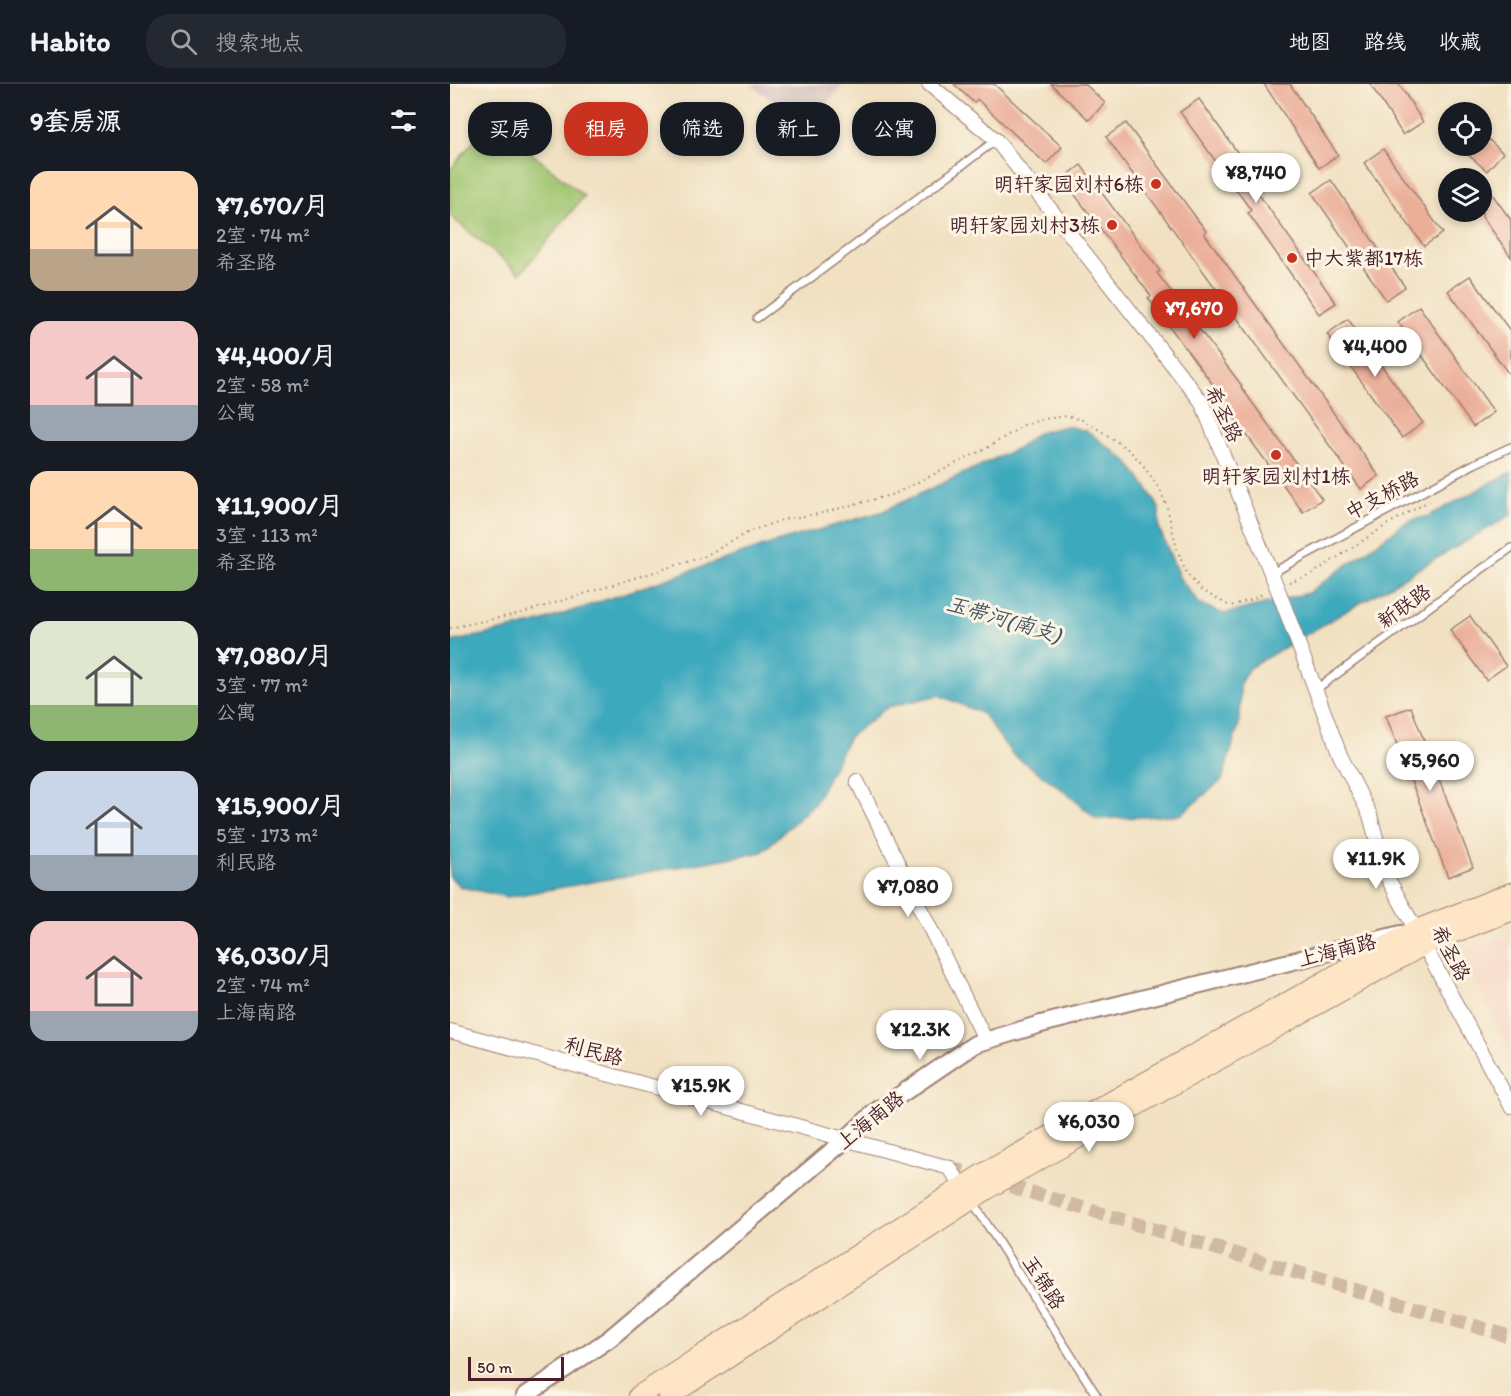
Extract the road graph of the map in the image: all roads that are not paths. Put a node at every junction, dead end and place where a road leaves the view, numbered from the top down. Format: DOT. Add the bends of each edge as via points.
graph roads {
  1 [pos="929,84"];
  2 [pos="996,140"];
  3 [pos="757,318"];
  4 [pos="1511,447"];
  5 [pos="1511,548"];
  6 [pos="1275,585"];
  7 [pos="1315,690"];
  8 [pos="857,781"];
  9 [pos="1511,893"];
  10 [pos="1511,911"];
  11 [pos="1420,938"];
  12 [pos="450,1031"];
  13 [pos="986,1041"];
  14 [pos="1511,1106"];
  15 [pos="845,1140"];
  16 [pos="966,1193"];
  17 [pos="525,1396"];
  18 [pos="639,1396"];
  19 [pos="669,1396"];
  20 [pos="1097,1396"];
  1 -- 2 [label="street, 希圣路"];
  2 -- 3 [label="lane"];
  2 -- 6 [label="street, 希圣路" via="1201,401"];
  4 -- 6 [label="lane, 中支桥路" via="1474,464"];
  5 -- 7 [label="lane, 新联路"];
  6 -- 7 [label="street, 希圣路"];
  7 -- 11 [label="street, 希圣路" via="1340,755 1370,815 1386,875"];
  8 -- 13 [label="street"];
  9 -- 11 [label="main road, 上海南路"];
  10 -- 11 [label="main road, 上海南路"];
  11 -- 13 [label="street, 上海南路" via="1041,1024"];
  11 -- 14 [label="street, 希圣路"];
  11 -- 16 [label="main road, 上海南路"];
  12 -- 15 [label="street, 利民路"];
  13 -- 15 [label="street, 上海南路" via="975,1044 875,1112"];
  15 -- 16 [label="street, 利民路" via="950,1168"];
  15 -- 17 [label="street, 上海南路" via="609,1339"];
  16 -- 18 [label="main road, 上海南路"];
  16 -- 19 [label="main road, 上海南路"];
  16 -- 20 [label="lane, 玉锦路"];
}
